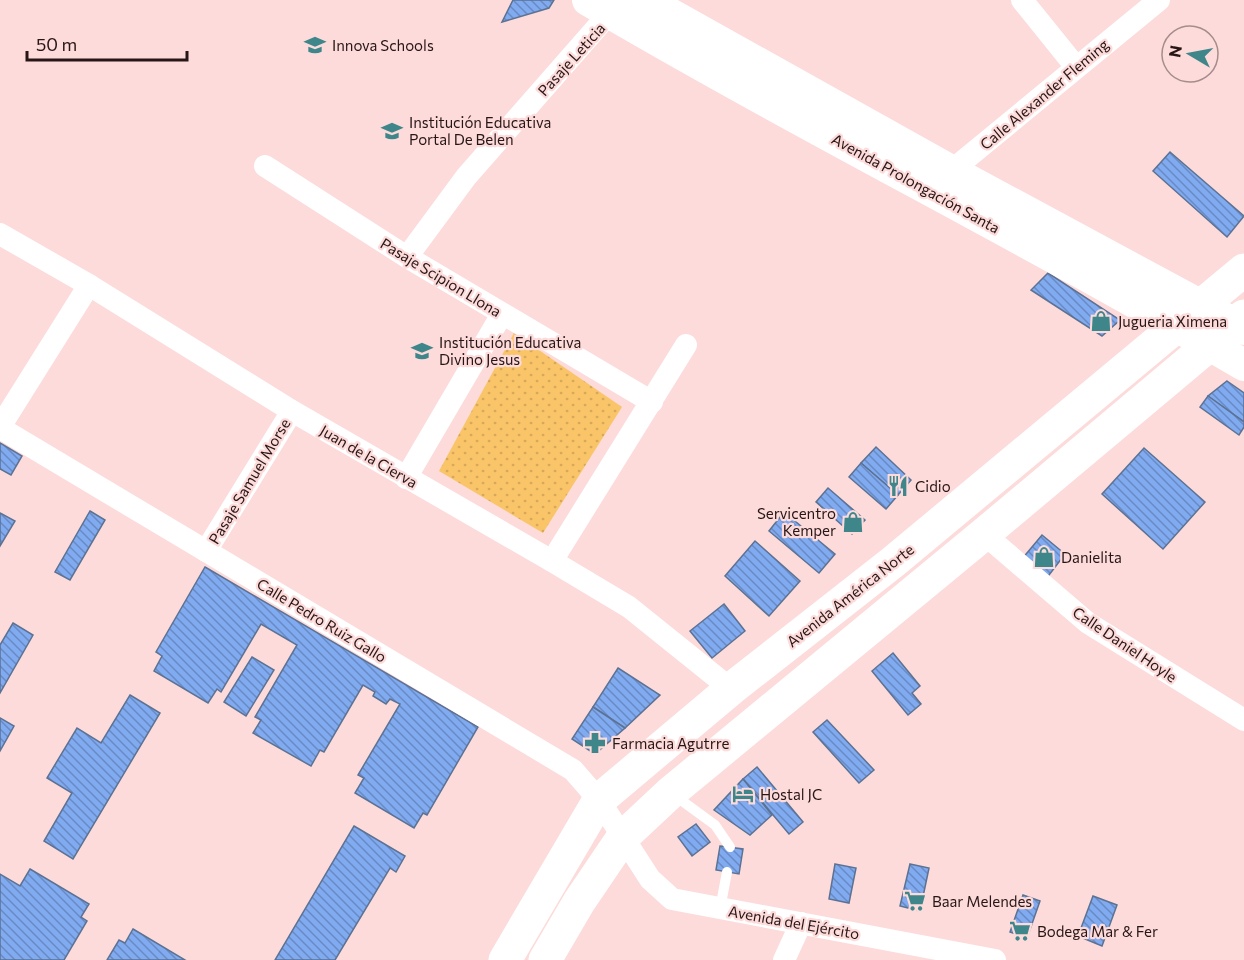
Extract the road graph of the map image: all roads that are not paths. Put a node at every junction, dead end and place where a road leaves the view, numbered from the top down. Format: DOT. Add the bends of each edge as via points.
graph roads {
  1 [pos="645,0"];
  2 [pos="1022,0"];
  3 [pos="1159,0"];
  4 [pos="607,4"];
  5 [pos="1076,67"];
  6 [pos="891,153"];
  7 [pos="264,166"];
  8 [pos="944,183"];
  9 [pos="0,234"];
  10 [pos="407,257"];
  11 [pos="1244,270"];
  12 [pos="89,285"];
  13 [pos="502,314"];
  14 [pos="1188,316"];
  15 [pos="1241,323"];
  16 [pos="686,345"];
  17 [pos="1209,345"];
  18 [pos="1244,365"];
  19 [pos="652,402"];
  20 [pos="292,411"];
  21 [pos="0,427"];
  22 [pos="406,478"];
  23 [pos="984,534"];
  24 [pos="206,551"];
  25 [pos="552,561"];
  26 [pos="893,562"];
  27 [pos="915,590"];
  28 [pos="730,689"];
  29 [pos="1244,720"];
  30 [pos="670,793"];
  31 [pos="599,800"];
  32 [pos="623,837"];
  33 [pos="730,847"];
  34 [pos="727,872"];
  35 [pos="720,909"];
  36 [pos="801,923"];
  37 [pos="505,960"];
  38 [pos="545,960"];
  39 [pos="784,960"];
  40 [pos="995,960"];
  1 -- 6 [label="street, Avenida Prolongación Santa"];
  2 -- 5 [label="street"];
  3 -- 5 [label="street, Calle Alexander Fleming"];
  4 -- 6 [label="street, Avenida Prolongación Santa"];
  4 -- 10 [label="street, Pasaje Leticia" via="466,177"];
  5 -- 8 [label="street, Calle Alexander Fleming"];
  6 -- 8 [label="street, Avenida Prolongación Santa"];
  7 -- 10 [label="street, Pasaje Scipion Llona"];
  8 -- 14 [label="street, Avenida Prolongación Santa"];
  9 -- 12 [label="street, Juan de la Cierva"];
  10 -- 13 [label="street, Pasaje Scipion Llona"];
  11 -- 14 [label="main road, Avenida América Norte"];
  12 -- 20 [label="street, Juan de la Cierva"];
  12 -- 21 [label="street"];
  13 -- 19 [label="street, Pasaje Scipion Llona"];
  13 -- 22 [label="street"];
  14 -- 15 [label="street, Avenida Prolongación Santa"];
  14 -- 17 [label="street, Avenida Prolongación Santa"];
  14 -- 26 [label="main road, Avenida América Norte"];
  15 -- 17 [label="main road"];
  16 -- 19 [label="street"];
  17 -- 18 [label="street, Avenida Prolongación Santa"];
  17 -- 23 [label="main road"];
  19 -- 25 [label="street"];
  20 -- 22 [label="street, Juan de la Cierva"];
  20 -- 24 [label="street, Pasaje Samuel Morse"];
  21 -- 24 [label="street, Calle Pedro Ruiz Gallo"];
  22 -- 25 [label="street, Juan de la Cierva"];
  23 -- 27 [label="main road"];
  23 -- 29 [label="street, Calle Daniel Hoyle" via="1088,623"];
  24 -- 31 [label="street, Calle Pedro Ruiz Gallo" via="573,770"];
  25 -- 28 [label="street, Juan de la Cierva" via="628,607"];
  26 -- 27 [label="main road"];
  26 -- 28 [label="main road, Avenida América Norte"];
  27 -- 30 [label="main road"];
  28 -- 31 [label="main road, Avenida América Norte"];
  30 -- 32 [label="main road"];
  30 -- 33 [label="lane" via="715,825"];
  31 -- 32 [label="street, Calle Pedro Ruiz Gallo"];
  31 -- 37 [label="main road, Avenida América Norte"];
  32 -- 35 [label="street, Avenida del Ejército" via="650,879 672,899"];
  32 -- 38 [label="main road"];
  34 -- 35 [label="lane"];
  35 -- 36 [label="street, Avenida del Ejército"];
  36 -- 39 [label="street"];
  36 -- 40 [label="street, Avenida del Ejército"];
}
